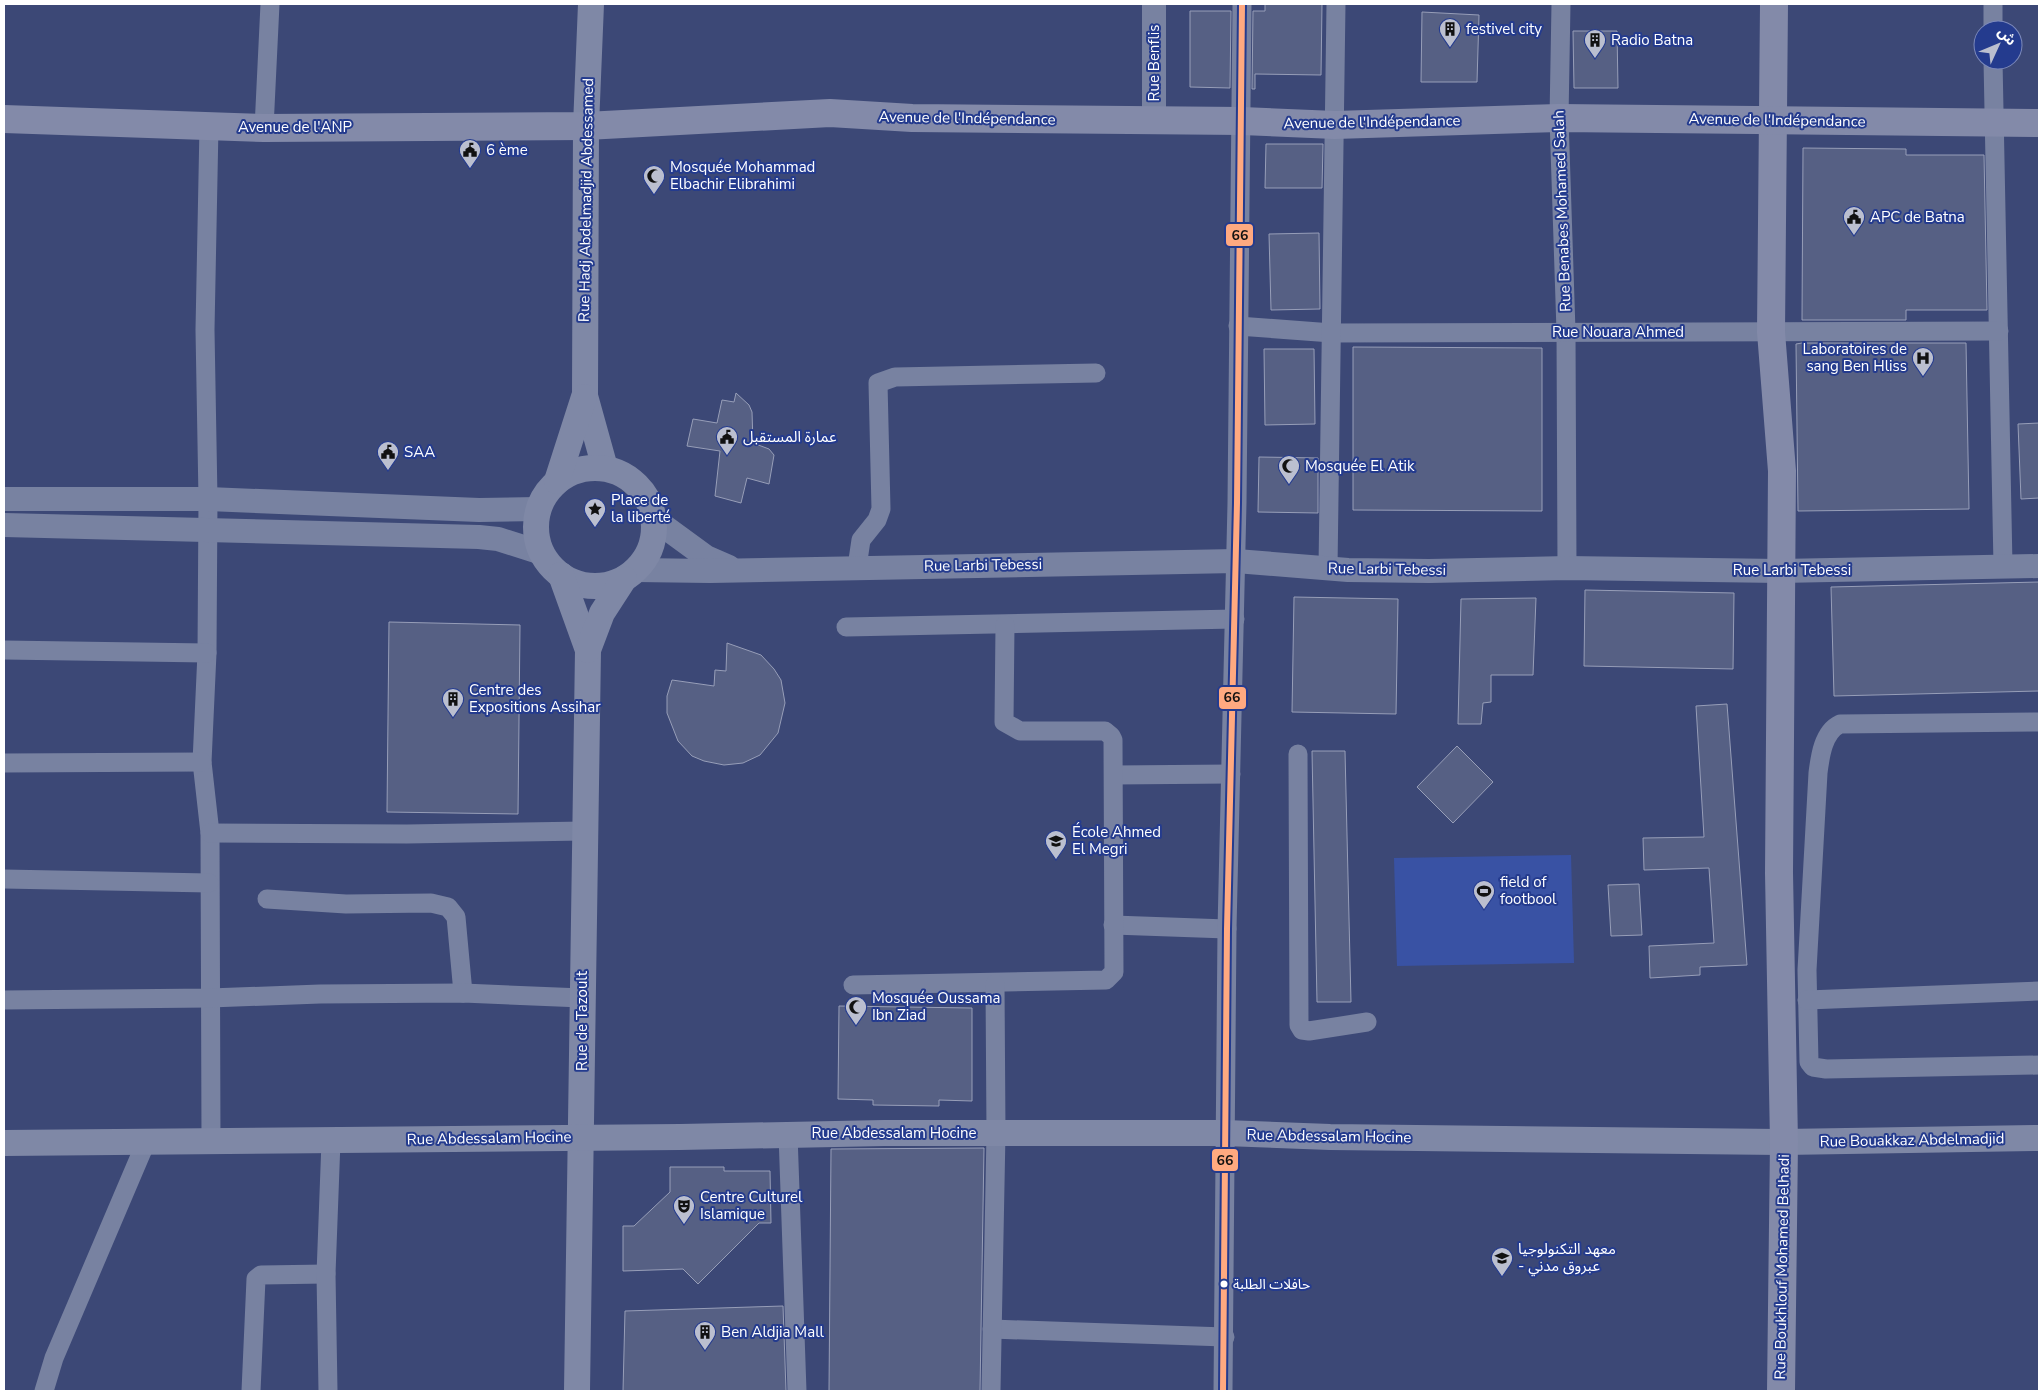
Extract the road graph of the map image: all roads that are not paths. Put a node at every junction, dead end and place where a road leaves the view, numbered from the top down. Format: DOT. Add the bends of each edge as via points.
graph roads {
  1 [pos="270,4"];
  2 [pos="590,4"];
  3 [pos="1154,4"];
  4 [pos="1242,4"];
  5 [pos="1336,4"];
  6 [pos="1561,4"];
  7 [pos="1774,4"];
  8 [pos="1993,4"];
  9 [pos="1993,20"];
  10 [pos="1993,70"];
  11 [pos="1559,118"];
  12 [pos="4,119"];
  13 [pos="1774,120"];
  14 [pos="1154,121"];
  15 [pos="1242,122"];
  16 [pos="1993,123"];
  17 [pos="2039,123"];
  18 [pos="1335,125"];
  19 [pos="209,126"];
  20 [pos="586,126"];
  21 [pos="264,128"];
  22 [pos="1238,326"];
  23 [pos="1566,331"];
  24 [pos="1999,331"];
  25 [pos="1771,332"];
  26 [pos="1332,333"];
  27 [pos="1096,373"];
  28 [pos="585,396"];
  29 [pos="606,468"];
  30 [pos="557,481"];
  31 [pos="4,499"];
  32 [pos="208,499"];
  33 [pos="538,509"];
  34 [pos="654,519"];
  35 [pos="4,525"];
  36 [pos="208,531"];
  37 [pos="542,553"];
  38 [pos="1236,561"];
  39 [pos="2003,566"];
  40 [pos="2039,566"];
  41 [pos="857,567"];
  42 [pos="1328,568"];
  43 [pos="1567,568"];
  44 [pos="735,570"];
  45 [pos="1780,571"];
  46 [pos="630,574"];
  47 [pos="561,575"];
  48 [pos="1234,619"];
  49 [pos="1004,625"];
  50 [pos="846,627"];
  51 [pos="4,650"];
  52 [pos="588,650"];
  53 [pos="207,653"];
  54 [pos="2039,722"];
  55 [pos="1298,754"];
  56 [pos="202,762"];
  57 [pos="4,763"];
  58 [pos="1231,774"];
  59 [pos="1114,776"];
  60 [pos="584,831"];
  61 [pos="210,833"];
  62 [pos="4,879"];
  63 [pos="209,883"];
  64 [pos="267,899"];
  65 [pos="1113,925"];
  66 [pos="1227,929"];
  67 [pos="995,984"];
  68 [pos="852,985"];
  69 [pos="2039,991"];
  70 [pos="463,994"];
  71 [pos="210,998"];
  72 [pos="582,998"];
  73 [pos="4,1000"];
  74 [pos="1807,1000"];
  75 [pos="1367,1022"];
  76 [pos="2039,1066"];
  77 [pos="996,1133"];
  78 [pos="1225,1133"];
  79 [pos="788,1134"];
  80 [pos="582,1137"];
  81 [pos="2039,1138"];
  82 [pos="210,1140"];
  83 [pos="331,1140"];
  84 [pos="146,1142"];
  85 [pos="1784,1142"];
  86 [pos="4,1143"];
  87 [pos="326,1274"];
  88 [pos="992,1329"];
  89 [pos="1225,1337"];
  90 [pos="44,1391"];
  91 [pos="251,1391"];
  92 [pos="328,1391"];
  93 [pos="577,1391"];
  94 [pos="797,1391"];
  95 [pos="991,1391"];
  96 [pos="1224,1391"];
  97 [pos="1780,1391"];
  1 -- 21 [label="street"];
  2 -- 20 [label="main road, Rue Hadj Abdelmadjid Abdessamed"];
  3 -- 14 [label="street, Rue Benflis"];
  4 -- 15 [label="street"];
  5 -- 18 [label="street"];
  6 -- 11 [label="street, Rue Benabes Mohamed Salah"];
  7 -- 13 [label="main road, Rue Boukhlouf Mohamed Belhadi"];
  8 -- 9 [label="street"];
  10 -- 16 [label="street"];
  11 -- 13 [label="main road, Avenue de l'Indépendance"];
  11 -- 18 [label="main road, Avenue de l'Indépendance"];
  11 -- 23 [label="street, Rue Benabes Mohamed Salah"];
  12 -- 19 [label="main road, Avenue de l'ANP"];
  13 -- 16 [label="main road, Avenue de l'Indépendance"];
  13 -- 25 [label="main road, Rue Boukhlouf Mohamed Belhadi"];
  14 -- 15 [label="main road, Avenue de l'Indépendance"];
  14 -- 20 [label="main road, Avenue de l'Indépendance" via="912,118 830,113"];
  15 -- 18 [label="main road, Avenue de l'Indépendance"];
  15 -- 22 [label="street"];
  16 -- 17 [label="main road, Avenue de l'Indépendance"];
  16 -- 24 [label="street"];
  18 -- 26 [label="street"];
  19 -- 21 [label="main road, Avenue de l'ANP"];
  19 -- 32 [label="street" via="204,330"];
  20 -- 21 [label="main road, Avenue de l'ANP"];
  20 -- 28 [label="main road, Rue Hadj Abdelmadjid Abdessamed"];
  22 -- 26 [label="street, Rue Nouara Ahmed"];
  22 -- 38 [label="street"];
  23 -- 25 [label="street, Rue Nouara Ahmed"];
  23 -- 26 [label="street, Rue Nouara Ahmed"];
  23 -- 43 [label="street, Rue Benabes Mohamed Salah"];
  24 -- 25 [label="street, Rue Nouara Ahmed"];
  24 -- 39 [label="street"];
  25 -- 45 [label="main road, Rue Boukhlouf Mohamed Belhadi" via="1782,471"];
  26 -- 42 [label="street"];
  27 -- 41 [label="street" via="895,377 878,383 881,509 877,520 861,540"];
  28 -- 29 [label="main road, Rue Hadj Abdelmadjid Abdessamed"];
  28 -- 30 [label="main road, Rue Hadj Abdelmadjid Abdessamed"];
  29 -- 30 [label="main road" via="572,472"];
  29 -- 34 [label="main road" via="623,474 638,486 649,502"];
  30 -- 33 [label="main road"];
  31 -- 32 [label="street"];
  32 -- 33 [label="street"];
  32 -- 36 [label="street"];
  33 -- 37 [label="main road" via="536,531"];
  34 -- 44 [label="street, Rue Larbi Tebessi" via="706,557"];
  34 -- 46 [label="main road" via="654,538 647,555"];
  35 -- 36 [label="street"];
  36 -- 37 [label="street" via="479,537 498,539"];
  36 -- 53 [label="street"];
  37 -- 47 [label="main road"];
  38 -- 41 [label="street, Rue Larbi Tebessi"];
  38 -- 42 [label="street, Rue Larbi Tebessi"];
  38 -- 48 [label="street"];
  39 -- 40 [label="street, Rue Larbi Tebessi"];
  39 -- 45 [label="street, Rue Larbi Tebessi"];
  41 -- 44 [label="street, Rue Larbi Tebessi"];
  42 -- 43 [label="street, Rue Larbi Tebessi" via="1429,571"];
  43 -- 45 [label="street, Rue Larbi Tebessi"];
  44 -- 46 [label="street, Rue Larbi Tebessi"];
  45 -- 85 [label="main road, Rue Boukhlouf Mohamed Belhadi"];
  46 -- 47 [label="main road" via="608,585 592,586 576,583"];
  46 -- 52 [label="main road, Rue de Tazoult" via="602,613"];
  47 -- 52 [label="main road, Rue de Tazoult"];
  48 -- 49 [label="street"];
  48 -- 58 [label="street"];
  49 -- 50 [label="street"];
  49 -- 59 [label="street" via="1004,722 1020,731 1107,732 1113,740"];
  51 -- 53 [label="street"];
  52 -- 60 [label="main road, Rue de Tazoult"];
  53 -- 56 [label="street"];
  54 -- 74 [label="street" via="1835,726 1824,746 1818,774"];
  55 -- 75 [label="street" via="1299,1025 1302,1030 1309,1031"];
  56 -- 57 [label="street"];
  56 -- 61 [label="street"];
  58 -- 59 [label="street"];
  58 -- 66 [label="street"];
  59 -- 65 [label="street"];
  60 -- 61 [label="street"];
  60 -- 72 [label="main road, Rue de Tazoult"];
  61 -- 63 [label="street"];
  62 -- 63 [label="street"];
  63 -- 71 [label="street"];
  64 -- 70 [label="street" via="448,906 456,918"];
  65 -- 66 [label="street"];
  65 -- 67 [label="street" via="1115,968 1110,978"];
  66 -- 78 [label="street"];
  67 -- 68 [label="street"];
  67 -- 77 [label="street"];
  69 -- 74 [label="street"];
  70 -- 71 [label="street"];
  70 -- 72 [label="street"];
  71 -- 73 [label="street"];
  71 -- 82 [label="street"];
  72 -- 80 [label="main road, Rue de Tazoult"];
  74 -- 76 [label="street" via="1809,1062 1813,1067 1826,1070"];
  77 -- 78 [label="main road, Rue Abdessalam Hocine"];
  77 -- 79 [label="main road, Rue Abdessalam Hocine"];
  77 -- 88 [label="street"];
  78 -- 85 [label="main road, Rue Abdessalam Hocine"];
  78 -- 89 [label="street"];
  79 -- 80 [label="main road, Rue Abdessalam Hocine"];
  79 -- 94 [label="street"];
  80 -- 83 [label="main road, Rue Abdessalam Hocine"];
  80 -- 93 [label="main road, Rue de Tazoult"];
  81 -- 85 [label="main road, Rue Bouakkaz Abdelmadjid"];
  82 -- 83 [label="main road, Rue Abdessalam Hocine"];
  82 -- 84 [label="main road, Rue Abdessalam Hocine"];
  83 -- 87 [label="street"];
  84 -- 86 [label="main road, Rue Abdessalam Hocine"];
  84 -- 90 [label="street" via="54,1358"];
  85 -- 97 [label="main road, Rue Boukhlouf Mohamed Belhadi"];
  87 -- 91 [label="street" via="261,1275 256,1279"];
  87 -- 92 [label="street"];
  88 -- 89 [label="street"];
  88 -- 95 [label="street"];
  89 -- 96 [label="street"];
}
